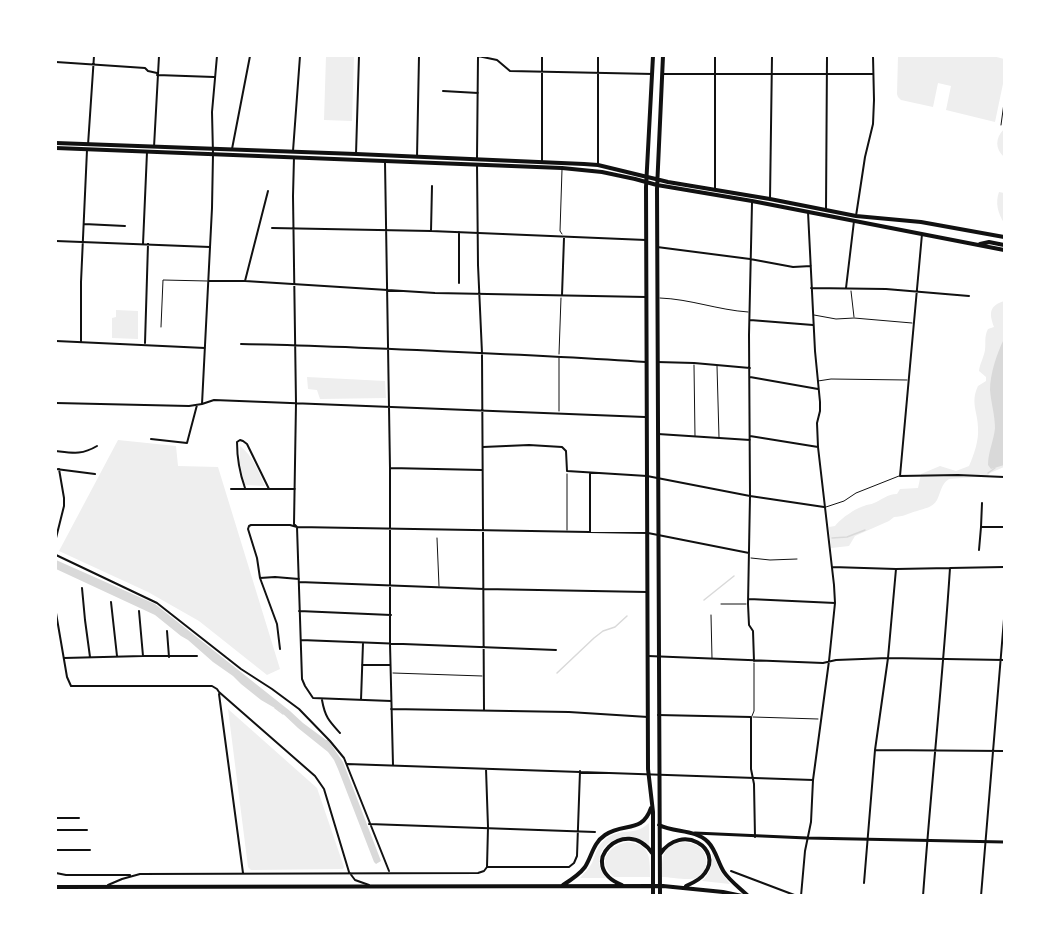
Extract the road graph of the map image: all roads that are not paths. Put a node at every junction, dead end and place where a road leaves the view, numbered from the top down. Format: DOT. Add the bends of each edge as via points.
graph roads {
  1 [pos="94,56"];
  2 [pos="159,56"];
  3 [pos="217,56"];
  4 [pos="250,56"];
  5 [pos="300,56"];
  6 [pos="359,56"];
  7 [pos="419,56"];
  8 [pos="478,56"];
  9 [pos="542,56"];
  10 [pos="598,56"];
  11 [pos="653,56"];
  12 [pos="663,56"];
  13 [pos="715,56"];
  14 [pos="772,56"];
  15 [pos="827,56"];
  16 [pos="873,56"];
  17 [pos="56,62"];
  18 [pos="93,64"];
  19 [pos="542,71"];
  20 [pos="598,73"];
  21 [pos="157,74"];
  22 [pos="653,74"];
  23 [pos="663,74"];
  24 [pos="772,74"];
  25 [pos="827,74"];
  26 [pos="873,74"];
  27 [pos="715,75"];
  28 [pos="215,77"];
  29 [pos="443,91"];
  30 [pos="478,93"];
  31 [pos="1005,103"];
  32 [pos="1001,125"];
  33 [pos="56,143"];
  34 [pos="88,147"];
  35 [pos="154,147"];
  36 [pos="56,148"];
  37 [pos="213,148"];
  38 [pos="232,149"];
  39 [pos="147,152"];
  40 [pos="293,152"];
  41 [pos="213,154"];
  42 [pos="356,154"];
  43 [pos="294,157"];
  44 [pos="417,157"];
  45 [pos="385,160"];
  46 [pos="477,162"];
  47 [pos="542,162"];
  48 [pos="598,165"];
  49 [pos="562,168"];
  50 [pos="646,179"];
  51 [pos="658,179"];
  52 [pos="657,185"];
  53 [pos="432,186"];
  54 [pos="715,189"];
  55 [pos="268,191"];
  56 [pos="770,199"];
  57 [pos="752,201"];
  58 [pos="808,212"];
  59 [pos="826,213"];
  60 [pos="855,218"];
  61 [pos="84,224"];
  62 [pos="124,226"];
  63 [pos="272,228"];
  64 [pos="294,229"];
  65 [pos="387,231"];
  66 [pos="431,231"];
  67 [pos="459,232"];
  68 [pos="478,232"];
  69 [pos="922,234"];
  70 [pos="564,237"];
  71 [pos="1005,237"];
  72 [pos="646,240"];
  73 [pos="56,241"];
  74 [pos="83,242"];
  75 [pos="143,244"];
  76 [pos="148,244"];
  77 [pos="979,244"];
  78 [pos="1005,245"];
  79 [pos="210,247"];
  80 [pos="657,247"];
  81 [pos="1005,250"];
  82 [pos="750,259"];
  83 [pos="811,266"];
  84 [pos="208,280"];
  85 [pos="245,281"];
  86 [pos="459,284"];
  87 [pos="295,285"];
  88 [pos="812,288"];
  89 [pos="846,288"];
  90 [pos="851,289"];
  91 [pos="387,291"];
  92 [pos="918,292"];
  93 [pos="480,294"];
  94 [pos="562,295"];
  95 [pos="969,296"];
  96 [pos="646,297"];
  97 [pos="657,298"];
  98 [pos="750,312"];
  99 [pos="813,314"];
  100 [pos="854,318"];
  101 [pos="749,320"];
  102 [pos="914,324"];
  103 [pos="813,325"];
  104 [pos="161,327"];
  105 [pos="56,341"];
  106 [pos="81,341"];
  107 [pos="144,344"];
  108 [pos="241,344"];
  109 [pos="294,344"];
  110 [pos="205,348"];
  111 [pos="388,348"];
  112 [pos="482,353"];
  113 [pos="559,356"];
  114 [pos="647,362"];
  115 [pos="657,362"];
  116 [pos="694,363"];
  117 [pos="717,365"];
  118 [pos="750,368"];
  119 [pos="750,377"];
  120 [pos="909,380"];
  121 [pos="817,381"];
  122 [pos="818,389"];
  123 [pos="56,402"];
  124 [pos="296,403"];
  125 [pos="202,404"];
  126 [pos="197,405"];
  127 [pos="389,407"];
  128 [pos="482,411"];
  129 [pos="559,413"];
  130 [pos="647,417"];
  131 [pos="658,434"];
  132 [pos="695,437"];
  133 [pos="750,438"];
  134 [pos="151,439"];
  135 [pos="719,439"];
  136 [pos="98,446"];
  137 [pos="483,447"];
  138 [pos="818,447"];
  139 [pos="56,451"];
  140 [pos="390,468"];
  141 [pos="57,469"];
  142 [pos="482,470"];
  143 [pos="567,471"];
  144 [pos="590,473"];
  145 [pos="95,474"];
  146 [pos="647,476"];
  147 [pos="900,476"];
  148 [pos="1005,477"];
  149 [pos="657,478"];
  150 [pos="245,488"];
  151 [pos="231,489"];
  152 [pos="269,489"];
  153 [pos="295,489"];
  154 [pos="750,496"];
  155 [pos="982,503"];
  156 [pos="824,507"];
  157 [pos="297,527"];
  158 [pos="981,527"];
  159 [pos="390,528"];
  160 [pos="1005,528"];
  161 [pos="483,530"];
  162 [pos="567,532"];
  163 [pos="590,532"];
  164 [pos="648,533"];
  165 [pos="658,535"];
  166 [pos="56,538"];
  167 [pos="437,538"];
  168 [pos="979,550"];
  169 [pos="749,553"];
  170 [pos="56,555"];
  171 [pos="749,558"];
  172 [pos="797,559"];
  173 [pos="832,567"];
  174 [pos="1005,567"];
  175 [pos="896,568"];
  176 [pos="950,568"];
  177 [pos="260,578"];
  178 [pos="299,581"];
  179 [pos="391,586"];
  180 [pos="82,588"];
  181 [pos="439,588"];
  182 [pos="483,589"];
  183 [pos="648,592"];
  184 [pos="748,599"];
  185 [pos="111,602"];
  186 [pos="835,603"];
  187 [pos="721,604"];
  188 [pos="748,604"];
  189 [pos="139,611"];
  190 [pos="299,611"];
  191 [pos="56,613"];
  192 [pos="391,615"];
  193 [pos="711,615"];
  194 [pos="1005,619"];
  195 [pos="167,631"];
  196 [pos="300,640"];
  197 [pos="363,643"];
  198 [pos="390,644"];
  199 [pos="484,648"];
  200 [pos="280,649"];
  201 [pos="556,650"];
  202 [pos="117,656"];
  203 [pos="143,656"];
  204 [pos="196,656"];
  205 [pos="648,656"];
  206 [pos="659,656"];
  207 [pos="90,657"];
  208 [pos="169,657"];
  209 [pos="64,658"];
  210 [pos="712,658"];
  211 [pos="888,658"];
  212 [pos="944,659"];
  213 [pos="1003,660"];
  214 [pos="754,661"];
  215 [pos="829,661"];
  216 [pos="362,664"];
  217 [pos="391,665"];
  218 [pos="391,673"];
  219 [pos="484,676"];
  220 [pos="219,692"];
  221 [pos="322,700"];
  222 [pos="361,700"];
  223 [pos="391,701"];
  224 [pos="391,709"];
  225 [pos="484,710"];
  226 [pos="658,716"];
  227 [pos="648,717"];
  228 [pos="751,717"];
  229 [pos="821,719"];
  230 [pos="340,733"];
  231 [pos="875,750"];
  232 [pos="935,750"];
  233 [pos="993,751"];
  234 [pos="1005,751"];
  235 [pos="347,764"];
  236 [pos="393,765"];
  237 [pos="486,769"];
  238 [pos="580,771"];
  239 [pos="648,774"];
  240 [pos="658,774"];
  241 [pos="753,778"];
  242 [pos="813,780"];
  243 [pos="652,804"];
  244 [pos="56,818"];
  245 [pos="79,818"];
  246 [pos="369,824"];
  247 [pos="659,825"];
  248 [pos="488,827"];
  249 [pos="56,830"];
  250 [pos="87,830"];
  251 [pos="578,831"];
  252 [pos="595,832"];
  253 [pos="695,833"];
  254 [pos="755,837"];
  255 [pos="807,838"];
  256 [pos="867,840"];
  257 [pos="927,841"];
  258 [pos="985,842"];
  259 [pos="1005,842"];
  260 [pos="56,850"];
  261 [pos="90,850"];
  262 [pos="653,855"];
  263 [pos="660,855"];
  264 [pos="487,867"];
  265 [pos="731,871"];
  266 [pos="349,872"];
  267 [pos="389,872"];
  268 [pos="56,873"];
  269 [pos="243,873"];
  270 [pos="132,876"];
  271 [pos="864,883"];
  272 [pos="561,886"];
  273 [pos="626,886"];
  274 [pos="56,887"];
  275 [pos="105,887"];
  276 [pos="376,887"];
  277 [pos="684,887"];
  278 [pos="653,896"];
  279 [pos="660,896"];
  280 [pos="742,896"];
  281 [pos="748,896"];
  282 [pos="799,896"];
  283 [pos="923,896"];
  284 [pos="981,896"];
  1 -- 18 [label="street"];
  2 -- 21 [label="street"];
  3 -- 28 [label="street"];
  4 -- 38 [label="street"];
  5 -- 40 [label="street"];
  6 -- 42 [label="street"];
  7 -- 44 [label="street"];
  8 -- 19 [label="street" via="497,60 510,71"];
  8 -- 30 [label="street"];
  9 -- 19 [label="street"];
  10 -- 20 [label="street"];
  11 -- 22 [label="main road"];
  12 -- 23 [label="main road"];
  13 -- 27 [label="street"];
  14 -- 24 [label="street"];
  15 -- 25 [label="street"];
  16 -- 26 [label="street"];
  17 -- 18 [label="street"];
  18 -- 21 [label="street" via="145,68"];
  18 -- 34 [label="street"];
  19 -- 20 [label="street"];
  19 -- 47 [label="street"];
  20 -- 22 [label="street"];
  20 -- 48 [label="street"];
  21 -- 28 [label="street"];
  21 -- 35 [label="street"];
  22 -- 50 [label="main road"];
  23 -- 27 [label="street"];
  23 -- 51 [label="main road"];
  24 -- 25 [label="street"];
  24 -- 27 [label="street"];
  24 -- 56 [label="street"];
  25 -- 26 [label="street"];
  25 -- 59 [label="street"];
  26 -- 60 [label="street" via="873,124"];
  27 -- 54 [label="street"];
  28 -- 37 [label="street"];
  29 -- 30 [label="street"];
  30 -- 46 [label="street"];
  31 -- 32 [label="lane"];
  33 -- 34 [label="main road"];
  34 -- 35 [label="main road"];
  34 -- 36 [label="main road"];
  34 -- 39 [label="main road"];
  34 -- 61 [label="street"];
  35 -- 37 [label="main road"];
  37 -- 38 [label="main road"];
  37 -- 41 [label="street"];
  38 -- 40 [label="main road"];
  39 -- 41 [label="main road"];
  39 -- 75 [label="street"];
  40 -- 42 [label="main road"];
  41 -- 43 [label="main road"];
  41 -- 79 [label="street"];
  42 -- 44 [label="main road"];
  43 -- 45 [label="main road"];
  43 -- 64 [label="street"];
  44 -- 46 [label="main road"];
  45 -- 46 [label="main road"];
  45 -- 65 [label="street"];
  46 -- 47 [label="main road"];
  46 -- 49 [label="main road"];
  46 -- 68 [label="street"];
  47 -- 48 [label="main road"];
  48 -- 50 [label="main road"];
  49 -- 50 [label="main road"];
  49 -- 70 [label="lane" via="560,231"];
  50 -- 51 [label="main road"];
  50 -- 52 [label="main road"];
  50 -- 72 [label="main road"];
  51 -- 52 [label="main road"];
  51 -- 54 [label="main road"];
  52 -- 57 [label="main road"];
  52 -- 80 [label="main road"];
  53 -- 66 [label="street"];
  54 -- 56 [label="main road"];
  55 -- 85 [label="street"];
  56 -- 59 [label="main road"];
  57 -- 58 [label="main road"];
  57 -- 82 [label="street"];
  58 -- 59 [label="main road"];
  58 -- 83 [label="street"];
  59 -- 60 [label="main road"];
  60 -- 69 [label="main road"];
  60 -- 71 [label="main road" via="921,222"];
  60 -- 89 [label="street"];
  61 -- 62 [label="street"];
  61 -- 74 [label="street"];
  63 -- 64 [label="street"];
  64 -- 65 [label="street"];
  64 -- 87 [label="street"];
  65 -- 66 [label="street"];
  65 -- 91 [label="street"];
  66 -- 67 [label="street"];
  67 -- 68 [label="street"];
  67 -- 86 [label="street"];
  68 -- 70 [label="street"];
  68 -- 93 [label="street"];
  69 -- 77 [label="main road"];
  69 -- 92 [label="street"];
  70 -- 72 [label="street"];
  70 -- 94 [label="street"];
  72 -- 96 [label="main road"];
  73 -- 74 [label="street"];
  74 -- 75 [label="street"];
  74 -- 106 [label="street"];
  75 -- 76 [label="street"];
  76 -- 79 [label="street"];
  76 -- 107 [label="street"];
  77 -- 78 [label="main road"];
  77 -- 81 [label="main road"];
  79 -- 84 [label="street"];
  80 -- 82 [label="street"];
  80 -- 97 [label="main road"];
  82 -- 83 [label="street" via="793,267"];
  82 -- 98 [label="street"];
  83 -- 88 [label="street"];
  84 -- 85 [label="street"];
  84 -- 104 [label="lane" via="163,280"];
  84 -- 110 [label="street"];
  85 -- 87 [label="street"];
  87 -- 91 [label="street"];
  87 -- 109 [label="street"];
  88 -- 89 [label="street"];
  88 -- 99 [label="street"];
  89 -- 90 [label="street"];
  90 -- 92 [label="street"];
  90 -- 100 [label="lane"];
  91 -- 93 [label="street"];
  91 -- 111 [label="street"];
  92 -- 95 [label="street"];
  92 -- 102 [label="street"];
  93 -- 94 [label="street"];
  93 -- 112 [label="street"];
  94 -- 96 [label="street"];
  94 -- 113 [label="lane"];
  96 -- 114 [label="main road"];
  97 -- 98 [label="lane"];
  97 -- 115 [label="main road"];
  98 -- 101 [label="street"];
  99 -- 100 [label="lane"];
  99 -- 103 [label="street"];
  100 -- 102 [label="lane"];
  101 -- 103 [label="street"];
  101 -- 118 [label="street"];
  102 -- 120 [label="street"];
  103 -- 121 [label="street"];
  105 -- 106 [label="street"];
  106 -- 107 [label="street"];
  107 -- 110 [label="street"];
  108 -- 109 [label="street"];
  109 -- 111 [label="street"];
  109 -- 124 [label="street"];
  110 -- 125 [label="street"];
  111 -- 112 [label="street"];
  111 -- 127 [label="street"];
  112 -- 113 [label="street"];
  112 -- 128 [label="street"];
  113 -- 114 [label="street"];
  113 -- 129 [label="lane"];
  114 -- 130 [label="main road"];
  115 -- 116 [label="street"];
  115 -- 131 [label="main road"];
  116 -- 117 [label="street"];
  116 -- 132 [label="lane"];
  117 -- 118 [label="street"];
  117 -- 135 [label="lane"];
  118 -- 119 [label="street"];
  119 -- 122 [label="street"];
  119 -- 133 [label="street"];
  120 -- 121 [label="lane"];
  120 -- 147 [label="street"];
  121 -- 122 [label="street"];
  122 -- 138 [label="street"];
  123 -- 126 [label="street"];
  124 -- 125 [label="street" via="214,400"];
  124 -- 127 [label="street"];
  124 -- 153 [label="street"];
  125 -- 126 [label="street"];
  126 -- 134 [label="street" via="186,443"];
  127 -- 128 [label="street"];
  127 -- 140 [label="street"];
  128 -- 129 [label="street"];
  128 -- 137 [label="street"];
  129 -- 130 [label="street"];
  130 -- 146 [label="main road"];
  131 -- 132 [label="street"];
  131 -- 149 [label="main road"];
  132 -- 135 [label="street"];
  133 -- 135 [label="street"];
  133 -- 138 [label="street"];
  133 -- 154 [label="street"];
  136 -- 139 [label="street" via="84,453"];
  137 -- 142 [label="street"];
  137 -- 143 [label="street" via="562,447"];
  138 -- 156 [label="street"];
  140 -- 142 [label="street"];
  140 -- 159 [label="street"];
  141 -- 145 [label="street"];
  141 -- 166 [label="street" via="64,506"];
  142 -- 161 [label="street"];
  143 -- 144 [label="street"];
  143 -- 162 [label="lane"];
  144 -- 146 [label="street"];
  144 -- 163 [label="street"];
  146 -- 149 [label="street"];
  146 -- 164 [label="main road"];
  147 -- 148 [label="street"];
  147 -- 156 [label="lane"];
  149 -- 154 [label="street"];
  149 -- 165 [label="main road"];
  150 -- 151 [label="street"];
  150 -- 152 [label="street"];
  150 -- 152 [label="street" via="238,463 240,440 247,444"];
  152 -- 153 [label="street"];
  153 -- 157 [label="street"];
  154 -- 156 [label="street"];
  154 -- 169 [label="street"];
  155 -- 158 [label="street"];
  156 -- 173 [label="street"];
  157 -- 159 [label="street"];
  157 -- 177 [label="street" via="249,526"];
  157 -- 178 [label="street"];
  158 -- 160 [label="street"];
  158 -- 168 [label="street"];
  159 -- 161 [label="street"];
  159 -- 179 [label="street"];
  161 -- 162 [label="street"];
  161 -- 182 [label="street"];
  162 -- 163 [label="street"];
  163 -- 164 [label="street"];
  164 -- 165 [label="street"];
  164 -- 183 [label="main road"];
  165 -- 169 [label="street"];
  165 -- 206 [label="main road"];
  167 -- 181 [label="lane"];
  169 -- 171 [label="street"];
  170 -- 235 [label="street" via="167,610 299,709"];
  171 -- 172 [label="lane"];
  171 -- 184 [label="street"];
  173 -- 175 [label="street"];
  173 -- 186 [label="street"];
  174 -- 176 [label="street"];
  175 -- 176 [label="street"];
  175 -- 211 [label="street"];
  176 -- 212 [label="street"];
  177 -- 178 [label="street"];
  177 -- 200 [label="street" via="277,624"];
  178 -- 179 [label="street"];
  178 -- 190 [label="street"];
  179 -- 181 [label="street"];
  179 -- 192 [label="street"];
  180 -- 207 [label="street"];
  181 -- 182 [label="street"];
  182 -- 183 [label="street"];
  182 -- 199 [label="street"];
  183 -- 205 [label="main road"];
  184 -- 186 [label="street"];
  184 -- 188 [label="street"];
  185 -- 202 [label="street"];
  186 -- 215 [label="street"];
  187 -- 188 [label="lane"];
  188 -- 214 [label="street"];
  189 -- 203 [label="street"];
  190 -- 192 [label="street"];
  190 -- 196 [label="street"];
  191 -- 209 [label="street"];
  192 -- 198 [label="street"];
  193 -- 210 [label="lane"];
  194 -- 213 [label="street"];
  195 -- 208 [label="street"];
  196 -- 197 [label="street"];
  196 -- 221 [label="street" via="302,679 313,698"];
  197 -- 198 [label="street"];
  197 -- 216 [label="street"];
  198 -- 199 [label="street"];
  198 -- 217 [label="street"];
  199 -- 201 [label="street"];
  199 -- 219 [label="street"];
  202 -- 203 [label="street"];
  202 -- 207 [label="street"];
  203 -- 208 [label="street"];
  204 -- 208 [label="street"];
  205 -- 206 [label="street"];
  205 -- 227 [label="main road"];
  206 -- 210 [label="street"];
  206 -- 226 [label="main road"];
  207 -- 209 [label="street"];
  209 -- 220 [label="street" via="70,685 74,686 212,686"];
  210 -- 214 [label="street"];
  211 -- 212 [label="street"];
  211 -- 215 [label="street"];
  211 -- 231 [label="street"];
  212 -- 213 [label="street"];
  212 -- 232 [label="street"];
  213 -- 233 [label="street"];
  214 -- 215 [label="street"];
  214 -- 228 [label="lane"];
  215 -- 229 [label="street"];
  216 -- 217 [label="street"];
  216 -- 222 [label="street"];
  217 -- 218 [label="street"];
  218 -- 219 [label="lane"];
  218 -- 223 [label="street"];
  219 -- 225 [label="street"];
  220 -- 266 [label="street" via="320,782"];
  220 -- 269 [label="street"];
  221 -- 222 [label="street"];
  221 -- 230 [label="street" via="328,720"];
  222 -- 223 [label="street"];
  223 -- 224 [label="street"];
  224 -- 225 [label="street"];
  224 -- 236 [label="street"];
  225 -- 227 [label="street"];
  226 -- 228 [label="street"];
  226 -- 240 [label="main road"];
  227 -- 239 [label="main road"];
  228 -- 229 [label="lane"];
  228 -- 241 [label="street"];
  229 -- 242 [label="street"];
  231 -- 232 [label="street"];
  231 -- 256 [label="street"];
  232 -- 233 [label="street"];
  232 -- 257 [label="street"];
  233 -- 234 [label="street"];
  233 -- 258 [label="street"];
  235 -- 236 [label="street"];
  235 -- 246 [label="street"];
  236 -- 237 [label="street"];
  237 -- 238 [label="street"];
  237 -- 248 [label="street"];
  238 -- 239 [label="street"];
  238 -- 251 [label="street"];
  239 -- 240 [label="street"];
  239 -- 243 [label="main road"];
  240 -- 241 [label="street"];
  240 -- 247 [label="main road"];
  241 -- 242 [label="street"];
  241 -- 254 [label="street"];
  242 -- 255 [label="street"];
  243 -- 262 [label="main road"];
  243 -- 272 [label="main road" via="641,823 618,828 603,837 584,869"];
  244 -- 245 [label="street"];
  246 -- 248 [label="street"];
  246 -- 267 [label="street"];
  247 -- 253 [label="main road"];
  247 -- 263 [label="main road"];
  248 -- 251 [label="street"];
  248 -- 264 [label="street"];
  249 -- 250 [label="street"];
  251 -- 252 [label="street"];
  251 -- 264 [label="street" via="577,856 572,866"];
  253 -- 254 [label="street"];
  253 -- 281 [label="main road" via="709,842 723,871"];
  254 -- 255 [label="street"];
  255 -- 256 [label="street"];
  255 -- 282 [label="street"];
  256 -- 257 [label="street"];
  256 -- 271 [label="street"];
  257 -- 258 [label="street"];
  257 -- 283 [label="street"];
  258 -- 259 [label="street"];
  258 -- 284 [label="street"];
  260 -- 261 [label="street"];
  262 -- 273 [label="main road" via="641,842 632,839 609,845 603,857 604,870 613,881"];
  262 -- 278 [label="main road"];
  263 -- 277 [label="main road" via="674,841 694,840 702,845 709,858 706,872"];
  263 -- 279 [label="main road"];
  264 -- 267 [label="street" via="478,873"];
  265 -- 282 [label="street"];
  266 -- 267 [label="street"];
  266 -- 269 [label="street"];
  266 -- 276 [label="street" via="359,882"];
  268 -- 270 [label="street"];
  269 -- 270 [label="street"];
  270 -- 275 [label="street"];
  272 -- 273 [label="main road"];
  272 -- 276 [label="main road"];
  273 -- 277 [label="main road"];
  274 -- 275 [label="main road"];
  275 -- 276 [label="main road"];
  277 -- 280 [label="main road"];
}
